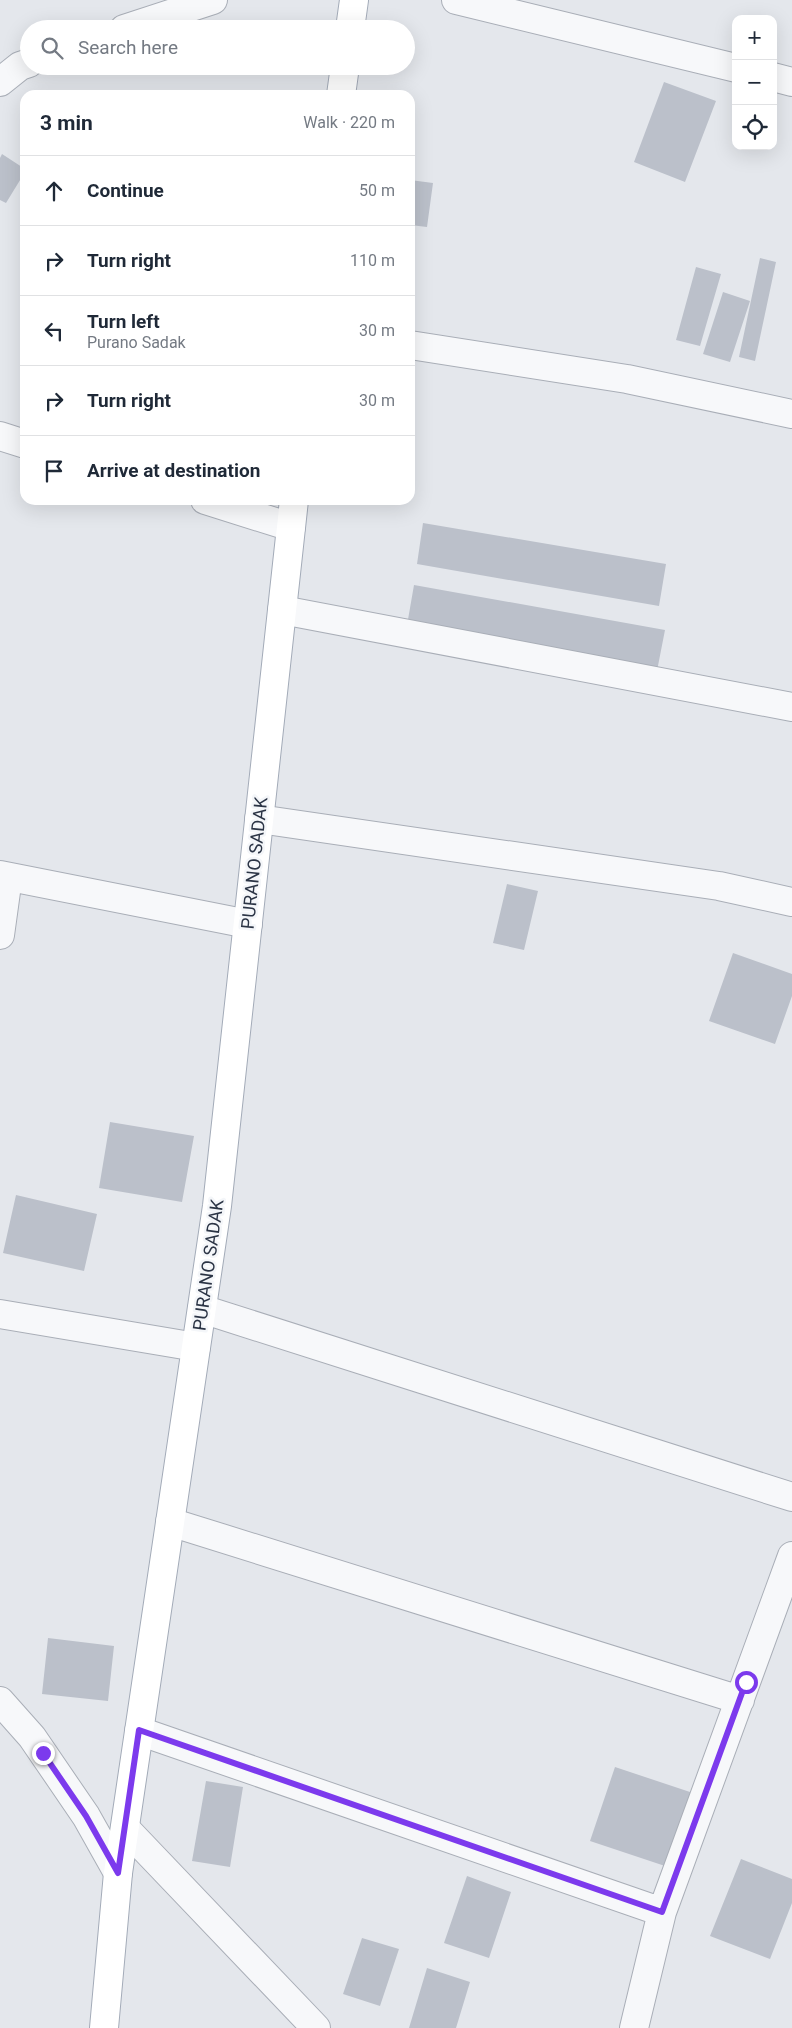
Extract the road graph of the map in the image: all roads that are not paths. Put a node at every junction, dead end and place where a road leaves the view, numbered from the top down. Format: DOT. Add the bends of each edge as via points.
graph roads {
  1 [pos="213,0"];
  2 [pos="354,0"];
  3 [pos="456,0"];
  4 [pos="152,20"];
  5 [pos="351,20"];
  6 [pos="20,66"];
  7 [pos="732,67"];
  8 [pos="344,75"];
  9 [pos="777,78"];
  10 [pos="0,82"];
  11 [pos="792,82"];
  12 [pos="342,90"];
  13 [pos="415,346"];
  14 [pos="792,414"];
  15 [pos="0,436"];
  16 [pos="20,442"];
  17 [pos="221,505"];
  18 [pos="293,505"];
  19 [pos="291,527"];
  20 [pos="282,610"];
  21 [pos="792,707"];
  22 [pos="259,820"];
  23 [pos="4,876"];
  24 [pos="792,902"];
  25 [pos="248,924"];
  26 [pos="0,935"];
  27 [pos="202,1309"];
  28 [pos="0,1314"];
  29 [pos="196,1347"];
  30 [pos="792,1497"];
  31 [pos="170,1522"];
  32 [pos="792,1556"];
  33 [pos="740,1700"];
  34 [pos="0,1701"];
  35 [pos="139,1730"];
  36 [pos="125,1828"];
  37 [pos="118,1873"];
  38 [pos="662,1912"];
  39 [pos="104,2028"];
  40 [pos="316,2028"];
  41 [pos="634,2028"];
  1 -- 4 [label="street"];
  2 -- 5 [label="main road"];
  3 -- 7 [label="street"];
  6 -- 10 [label="street"];
  8 -- 12 [label="main road"];
  9 -- 11 [label="street"];
  13 -- 14 [label="street" via="627,379"];
  15 -- 16 [label="street"];
  17 -- 19 [label="street"];
  18 -- 19 [label="main road, PURANO SADAK"];
  19 -- 20 [label="main road, PURANO SADAK"];
  20 -- 21 [label="street"];
  20 -- 22 [label="main road, PURANO SADAK"];
  22 -- 24 [label="street" via="719,886"];
  22 -- 25 [label="main road, PURANO SADAK"];
  23 -- 25 [label="street"];
  23 -- 26 [label="street"];
  25 -- 27 [label="main road, PURANO SADAK" via="217,1206"];
  27 -- 29 [label="main road, PURANO SADAK"];
  27 -- 30 [label="street"];
  28 -- 29 [label="street"];
  29 -- 31 [label="main road, PURANO SADAK"];
  31 -- 33 [label="street"];
  31 -- 35 [label="main road, PURANO SADAK"];
  32 -- 33 [label="street"];
  33 -- 38 [label="street"];
  34 -- 37 [label="street" via="32,1737 86,1816"];
  35 -- 36 [label="main road, PURANO SADAK"];
  35 -- 38 [label="street"];
  36 -- 37 [label="main road, PURANO SADAK"];
  36 -- 40 [label="street"];
  37 -- 39 [label="main road, PURANO SADAK"];
  38 -- 41 [label="street"];
}
